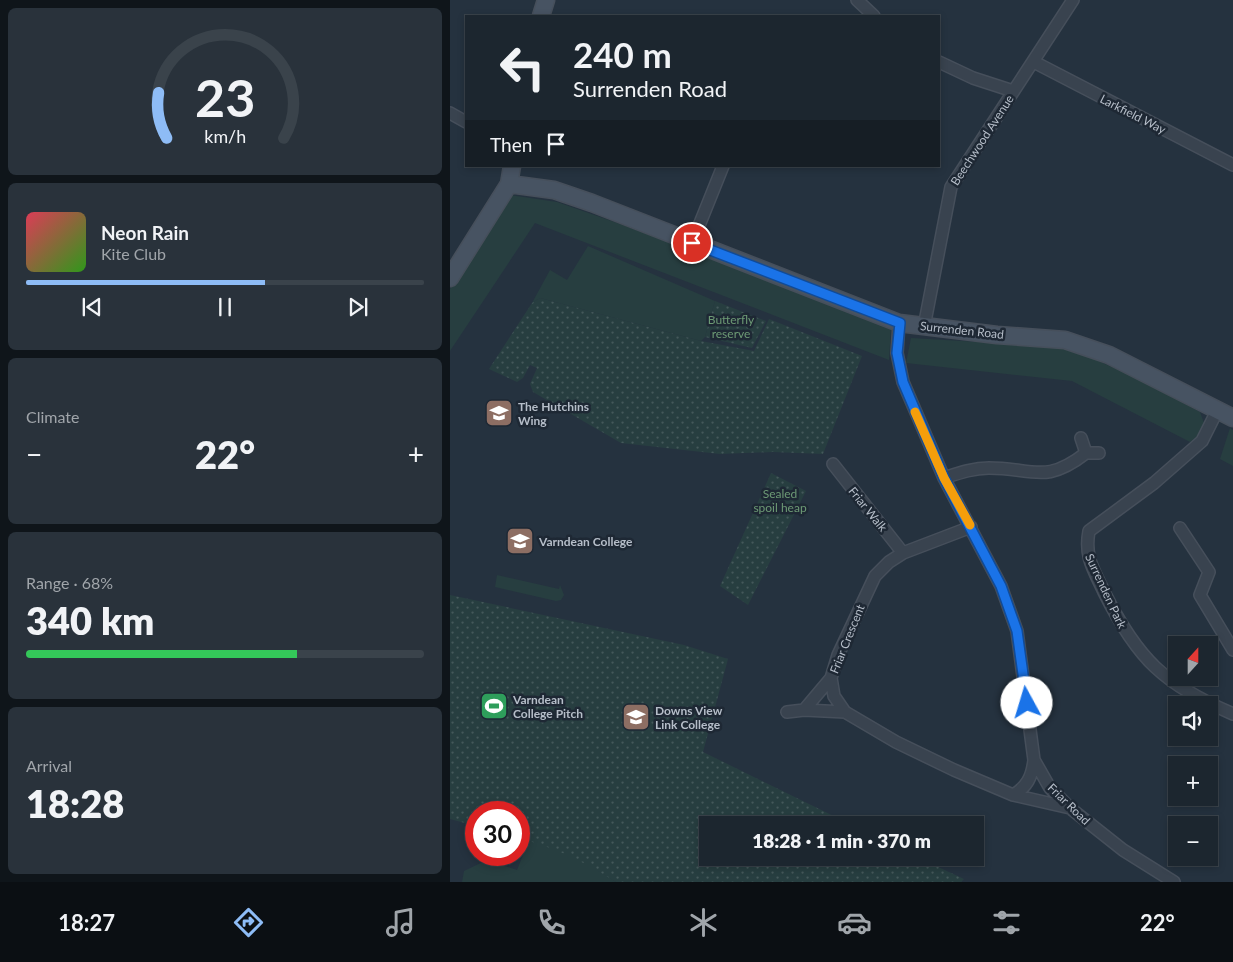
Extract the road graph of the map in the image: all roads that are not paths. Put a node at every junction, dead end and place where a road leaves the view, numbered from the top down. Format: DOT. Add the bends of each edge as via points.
graph roads {
  1 [pos="546,0"];
  2 [pos="857,0"];
  3 [pos="1073,0"];
  4 [pos="541,15"];
  5 [pos="873,15"];
  6 [pos="940,62"];
  7 [pos="1034,62"];
  8 [pos="1013,91"];
  9 [pos="450,113"];
  10 [pos="465,121"];
  11 [pos="1233,165"];
  12 [pos="512,167"];
  13 [pos="723,167"];
  14 [pos="509,184"];
  15 [pos="692,243"];
  16 [pos="450,278"];
  17 [pos="900,323"];
  18 [pos="924,326"];
  19 [pos="1217,411"];
  20 [pos="1233,418"];
  21 [pos="1081,438"];
  22 [pos="1086,453"];
  23 [pos="1099,453"];
  24 [pos="833,464"];
  25 [pos="944,478"];
  26 [pos="971,527"];
  27 [pos="1180,528"];
  28 [pos="903,553"];
  29 [pos="1233,650"];
  30 [pos="831,678"];
  31 [pos="804,710"];
  32 [pos="787,712"];
  33 [pos="845,712"];
  34 [pos="1233,714"];
  35 [pos="1034,760"];
  36 [pos="1013,795"];
  37 [pos="1070,808"];
  38 [pos="1174,882"];
  1 -- 4 [label="street"];
  2 -- 5 [label="street"];
  3 -- 7 [label="street, Beechwood Avenue"];
  6 -- 8 [label="street"];
  7 -- 8 [label="street, Beechwood Avenue"];
  7 -- 11 [label="street, Larkfield Way"];
  8 -- 18 [label="street, Beechwood Avenue" via="951,187"];
  9 -- 10 [label="street"];
  12 -- 14 [label="street"];
  13 -- 15 [label="street"];
  14 -- 15 [label="street, Surrenden Road" via="554,190"];
  14 -- 16 [label="street"];
  15 -- 17 [label="street, Surrenden Road"];
  17 -- 18 [label="street, Surrenden Road"];
  17 -- 25 [label="street, Friar Road" via="898,365"];
  18 -- 19 [label="street, Surrenden Road" via="1066,340 1109,355"];
  19 -- 20 [label="street, Surrenden Road"];
  19 -- 34 [label="street, Surrenden Park" via="1202,441 1154,483 1089,531 1086,547 1121,625 1143,656 1174,684"];
  21 -- 22 [label="street"];
  22 -- 23 [label="street"];
  22 -- 25 [label="street" via="1060,469 1042,474 974,468"];
  24 -- 28 [label="street, Friar Walk"];
  25 -- 26 [label="street, Friar Road"];
  26 -- 28 [label="street, Friar Crescent"];
  26 -- 35 [label="street, Friar Road" via="1001,586 1017,631"];
  27 -- 29 [label="street" via="1209,572 1200,595"];
  28 -- 30 [label="street, Friar Crescent" via="875,576 845,637"];
  30 -- 31 [label="street"];
  30 -- 33 [label="street, Friar Crescent" via="834,696"];
  31 -- 32 [label="street"];
  31 -- 33 [label="street"];
  33 -- 36 [label="street" via="896,742"];
  35 -- 36 [label="street" via="1029,782"];
  35 -- 37 [label="street, Friar Road" via="1050,788"];
  36 -- 37 [label="street"];
  37 -- 38 [label="street, Friar Road" via="1123,850"];
}
